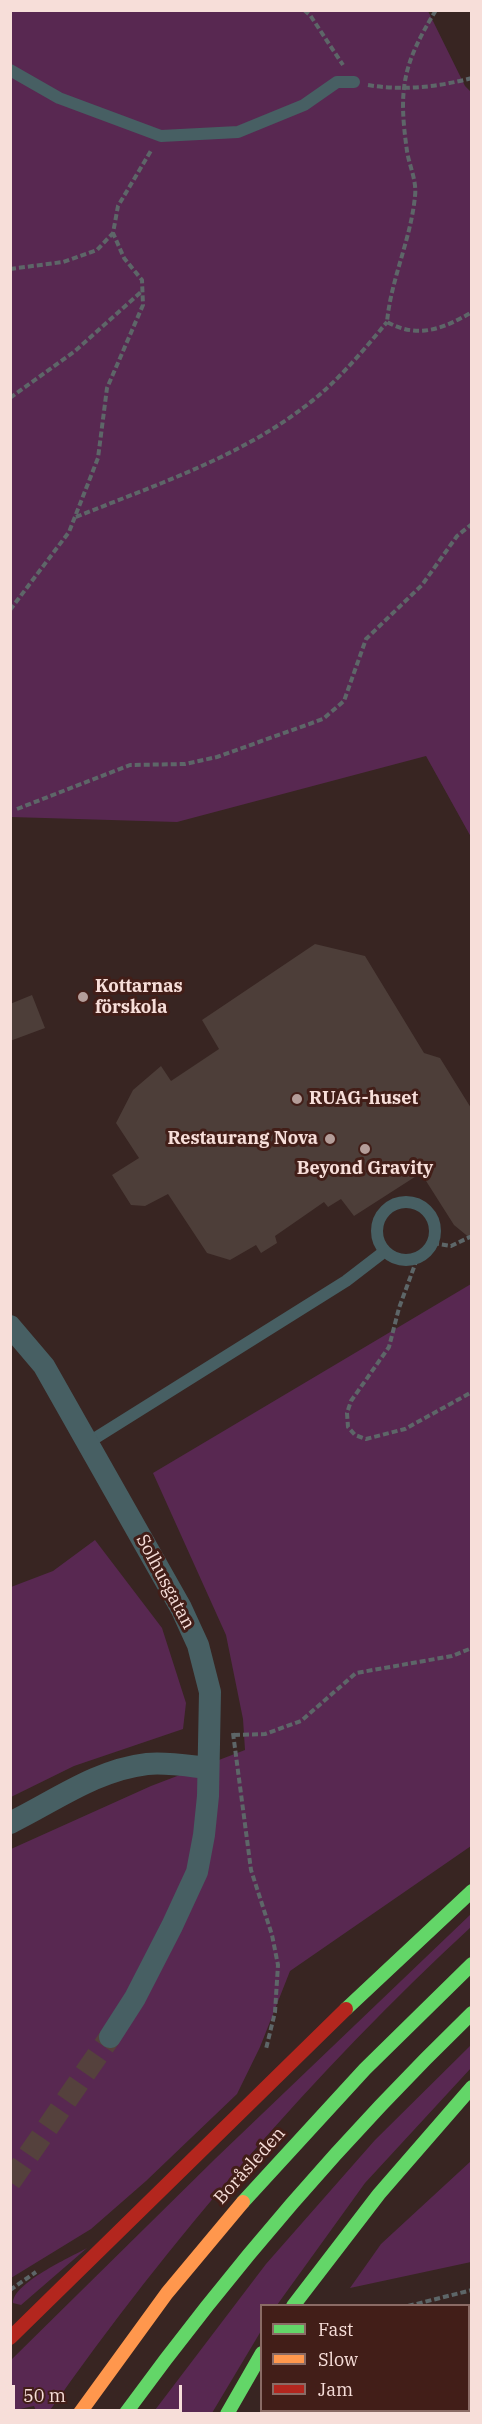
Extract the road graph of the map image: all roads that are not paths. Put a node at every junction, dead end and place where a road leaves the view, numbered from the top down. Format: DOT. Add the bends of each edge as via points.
graph roads {
  1 [pos="10,70"];
  2 [pos="354,82"];
  3 [pos="385,1251"];
  4 [pos="10,1326"];
  5 [pos="89,1442"];
  6 [pos="208,1768"];
  7 [pos="10,1823"];
  8 [pos="471,1891"];
  9 [pos="471,1964"];
  10 [pos="471,2013"];
  11 [pos="110,2037"];
  12 [pos="471,2087"];
  13 [pos="294,2304"];
  14 [pos="10,2338"];
  15 [pos="260,2355"];
  16 [pos="80,2412"];
  17 [pos="125,2414"];
  18 [pos="227,2414"];
  1 -- 2 [label="lane" via="59,98 161,136 238,132 304,105 337,82"];
  3 -- 3 [label="lane" via="377,1230 387,1210 407,1202 428,1212 435,1233 426,1253 405,1260"];
  3 -- 5 [label="lane" via="346,1281"];
  4 -- 5 [label="street, Solhusgatan" via="44,1366"];
  5 -- 6 [label="street, Solhusgatan" via="198,1645 210,1692"];
  6 -- 7 [label="street" via="148,1764 112,1772 75,1787 53,1803"];
  6 -- 11 [label="street, Solhusgatan" via="204,1835 197,1872 155,1959"];
  8 -- 14 [label="highway"];
  9 -- 16 [label="highway, Boråsleden" via="324,2110 233,2211 159,2302"];
  10 -- 17 [label="highway" via="268,2225 190,2323"];
  12 -- 13 [label="highway" via="404,2161 322,2263"];
  15 -- 18 [label="highway"];
}
